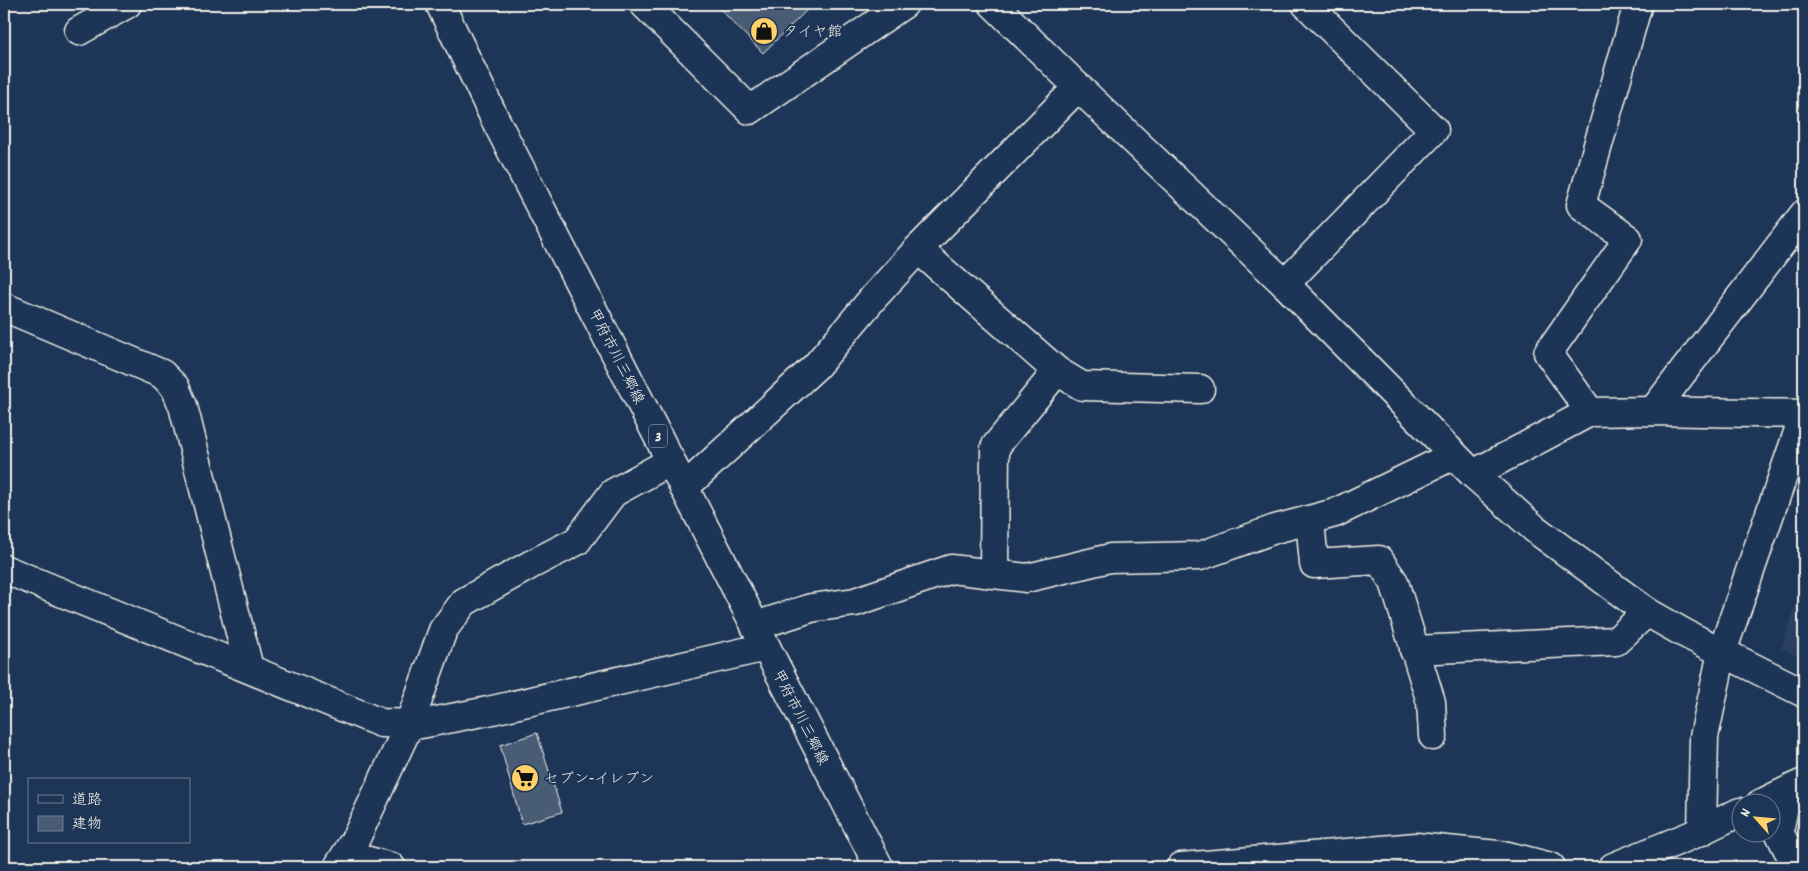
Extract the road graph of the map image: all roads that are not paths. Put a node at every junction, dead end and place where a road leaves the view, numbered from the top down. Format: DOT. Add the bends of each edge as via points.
graph roads {
  1 [pos="127,4"];
  2 [pos="440,4"];
  3 [pos="644,4"];
  4 [pos="904,4"];
  5 [pos="993,4"];
  6 [pos="1306,4"];
  7 [pos="1638,4"];
  8 [pos="78,31"];
  9 [pos="1078,87"];
  10 [pos="1804,214"];
  11 [pos="918,249"];
  12 [pos="1285,284"];
  13 [pos="4,307"];
  14 [pos="1056,371"];
  15 [pos="1200,389"];
  16 [pos="1653,411"];
  17 [pos="1590,412"];
  18 [pos="1804,415"];
  19 [pos="1454,455"];
  20 [pos="671,461"];
  21 [pos="1473,474"];
  22 [pos="684,488"];
  23 [pos="1310,520"];
  24 [pos="4,569"];
  25 [pos="994,574"];
  26 [pos="1647,612"];
  27 [pos="761,637"];
  28 [pos="1414,650"];
  29 [pos="1722,652"];
  30 [pos="249,668"];
  31 [pos="1804,693"];
  32 [pos="408,725"];
  33 [pos="1433,736"];
  34 [pos="1797,786"];
  35 [pos="1780,794"];
  36 [pos="1730,817"];
  37 [pos="1702,831"];
  38 [pos="1804,854"];
  39 [pos="342,861"];
  40 [pos="391,867"];
  41 [pos="878,867"];
  42 [pos="1181,867"];
  43 [pos="1551,867"];
  44 [pos="1613,867"];
  1 -- 8 [label="street"];
  2 -- 20 [label="street, 甲府市川三郷線 / 3" via="495,119"];
  3 -- 4 [label="street" via="750,110"];
  5 -- 9 [label="street"];
  6 -- 12 [label="street" via="1434,130"];
  7 -- 17 [label="street" via="1581,205 1628,239 1548,353"];
  9 -- 11 [label="street"];
  9 -- 12 [label="street"];
  10 -- 16 [label="street"];
  11 -- 14 [label="street"];
  11 -- 22 [label="street" via="816,366"];
  12 -- 19 [label="street"];
  13 -- 30 [label="street" via="162,374 175,387 183,406"];
  14 -- 15 [label="street" via="1082,386"];
  14 -- 25 [label="street" via="995,447"];
  16 -- 17 [label="street"];
  16 -- 18 [label="street"];
  17 -- 21 [label="street"];
  18 -- 29 [label="street"];
  19 -- 21 [label="street"];
  19 -- 23 [label="street" via="1335,513"];
  20 -- 22 [label="street, 甲府市川三郷線 / 3"];
  20 -- 32 [label="street" via="613,494 577,541 464,602 443,630"];
  21 -- 26 [label="street" via="1535,529"];
  22 -- 27 [label="street, 甲府市川三郷線 / 3"];
  23 -- 25 [label="street" via="1274,529 1200,556 1110,558 1026,578"];
  23 -- 28 [label="street" via="1314,564 1379,560 1394,582"];
  24 -- 30 [label="street"];
  25 -- 27 [label="street" via="951,569 855,602 811,608"];
  26 -- 28 [label="street" via="1616,641"];
  26 -- 29 [label="street"];
  27 -- 32 [label="street" via="488,711"];
  27 -- 41 [label="street, 甲府市川三郷線 / 3"];
  28 -- 33 [label="street" via="1431,702"];
  29 -- 31 [label="street"];
  29 -- 37 [label="street" via="1704,737"];
  30 -- 32 [label="street" via="381,723"];
  32 -- 39 [label="street" via="356,838"];
  34 -- 35 [label="street"];
  34 -- 38 [label="street" via="1783,812 1779,832 1788,850"];
  36 -- 37 [label="street"];
  37 -- 44 [label="street"];
  39 -- 40 [label="street"];
  42 -- 43 [label="street" via="1416,847 1508,856"];
}
